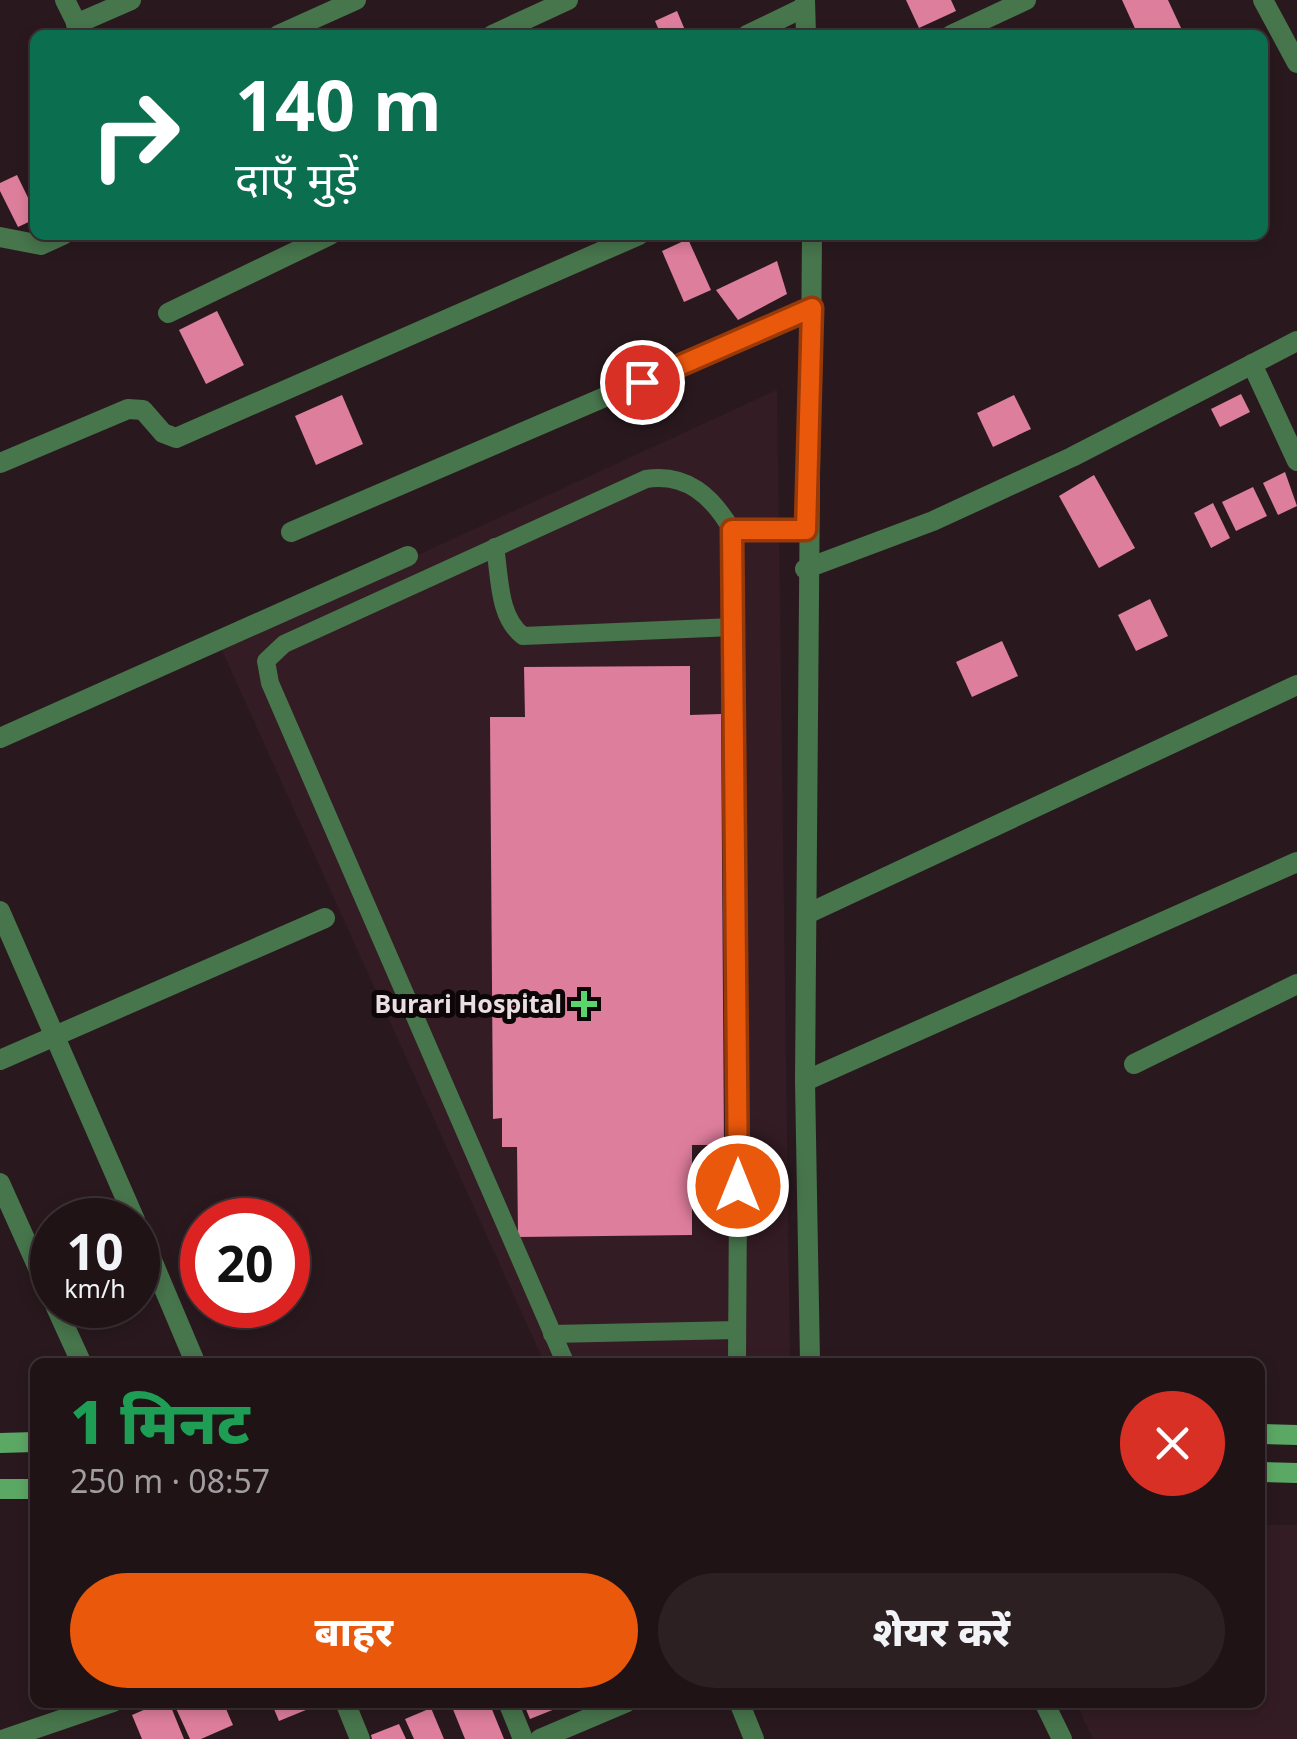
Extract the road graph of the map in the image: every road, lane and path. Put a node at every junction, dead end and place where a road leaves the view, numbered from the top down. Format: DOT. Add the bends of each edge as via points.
graph roads {
  1 [pos="64,0"];
  2 [pos="131,0"];
  3 [pos="356,0"];
  4 [pos="568,0"];
  5 [pos="1026,0"];
  6 [pos="1263,0"];
  7 [pos="805,4"];
  8 [pos="79,29"];
  9 [pos="289,30"];
  10 [pos="503,30"];
  11 [pos="756,30"];
  12 [pos="806,30"];
  13 [pos="962,30"];
  14 [pos="1297,63"];
  15 [pos="0,237"];
  16 [pos="46,240"];
  17 [pos="320,240"];
  18 [pos="629,240"];
  19 [pos="812,240"];
  20 [pos="812,308"];
  21 [pos="168,313"];
  22 [pos="1297,341"];
  23 [pos="1252,364"];
  24 [pos="1297,461"];
  25 [pos="0,463"];
  26 [pos="732,530"];
  27 [pos="806,530"];
  28 [pos="291,532"];
  29 [pos="495,548"];
  30 [pos="408,556"];
  31 [pos="806,569"];
  32 [pos="734,627"];
  33 [pos="1297,686"];
  34 [pos="0,738"];
  35 [pos="1297,862"];
  36 [pos="0,910"];
  37 [pos="807,914"];
  38 [pos="326,918"];
  39 [pos="1297,984"];
  40 [pos="56,1034"];
  41 [pos="0,1060"];
  42 [pos="1134,1064"];
  43 [pos="804,1080"];
  44 [pos="0,1184"];
  45 [pos="125,1198"];
  46 [pos="30,1250"];
  47 [pos="160,1280"];
  48 [pos="66,1328"];
  49 [pos="737,1330"];
  50 [pos="552,1334"];
  51 [pos="79,1358"];
  52 [pos="193,1358"];
  53 [pos="562,1358"];
  54 [pos="736,1358"];
  55 [pos="810,1358"];
  56 [pos="1265,1434"];
  57 [pos="1297,1434"];
  58 [pos="30,1442"];
  59 [pos="0,1443"];
  60 [pos="1265,1472"];
  61 [pos="1297,1473"];
  62 [pos="0,1489"];
  63 [pos="30,1489"];
  64 [pos="95,1708"];
  65 [pos="348,1708"];
  66 [pos="510,1708"];
  67 [pos="612,1708"];
  68 [pos="741,1708"];
  69 [pos="1047,1708"];
  70 [pos="5,1739"];
  71 [pos="360,1739"];
  72 [pos="523,1739"];
  73 [pos="540,1739"];
  74 [pos="754,1739"];
  75 [pos="1062,1739"];
  1 -- 8 [label="street"];
  2 -- 8 [label="street"];
  3 -- 9 [label="street"];
  4 -- 10 [label="street"];
  5 -- 13 [label="street"];
  6 -- 14 [label="street"];
  7 -- 11 [label="street"];
  7 -- 12 [label="street"];
  15 -- 16 [label="street" via="28,245"];
  17 -- 21 [label="street"];
  18 -- 25 [label="street" via="176,438 144,410 128,409"];
  19 -- 20 [label="street"];
  20 -- 27 [label="street"];
  20 -- 28 [label="street"];
  22 -- 23 [label="street"];
  23 -- 24 [label="street"];
  23 -- 31 [label="street" via="967,506"];
  26 -- 27 [label="lane"];
  26 -- 29 [label="lane" via="709,497 662,476"];
  26 -- 32 [label="lane"];
  27 -- 31 [label="street"];
  29 -- 32 [label="lane" via="506,614 523,636"];
  29 -- 50 [label="lane" via="284,644 266,661 266,672"];
  30 -- 34 [label="street"];
  31 -- 37 [label="street"];
  32 -- 49 [label="lane"];
  33 -- 37 [label="street"];
  35 -- 43 [label="street"];
  36 -- 40 [label="street"];
  37 -- 43 [label="street"];
  38 -- 40 [label="street"];
  39 -- 42 [label="street"];
  40 -- 41 [label="street"];
  40 -- 45 [label="street"];
  43 -- 55 [label="street"];
  44 -- 46 [label="street"];
  47 -- 52 [label="street"];
  48 -- 51 [label="street"];
  49 -- 50 [label="lane"];
  49 -- 54 [label="lane"];
  50 -- 53 [label="lane"];
  56 -- 57 [label="main road"];
  58 -- 59 [label="main road"];
  60 -- 61 [label="main road"];
  62 -- 63 [label="main road"];
  64 -- 70 [label="street"];
  65 -- 71 [label="street"];
  66 -- 72 [label="street"];
  67 -- 73 [label="street"];
  68 -- 74 [label="street"];
  69 -- 75 [label="street"];
}
